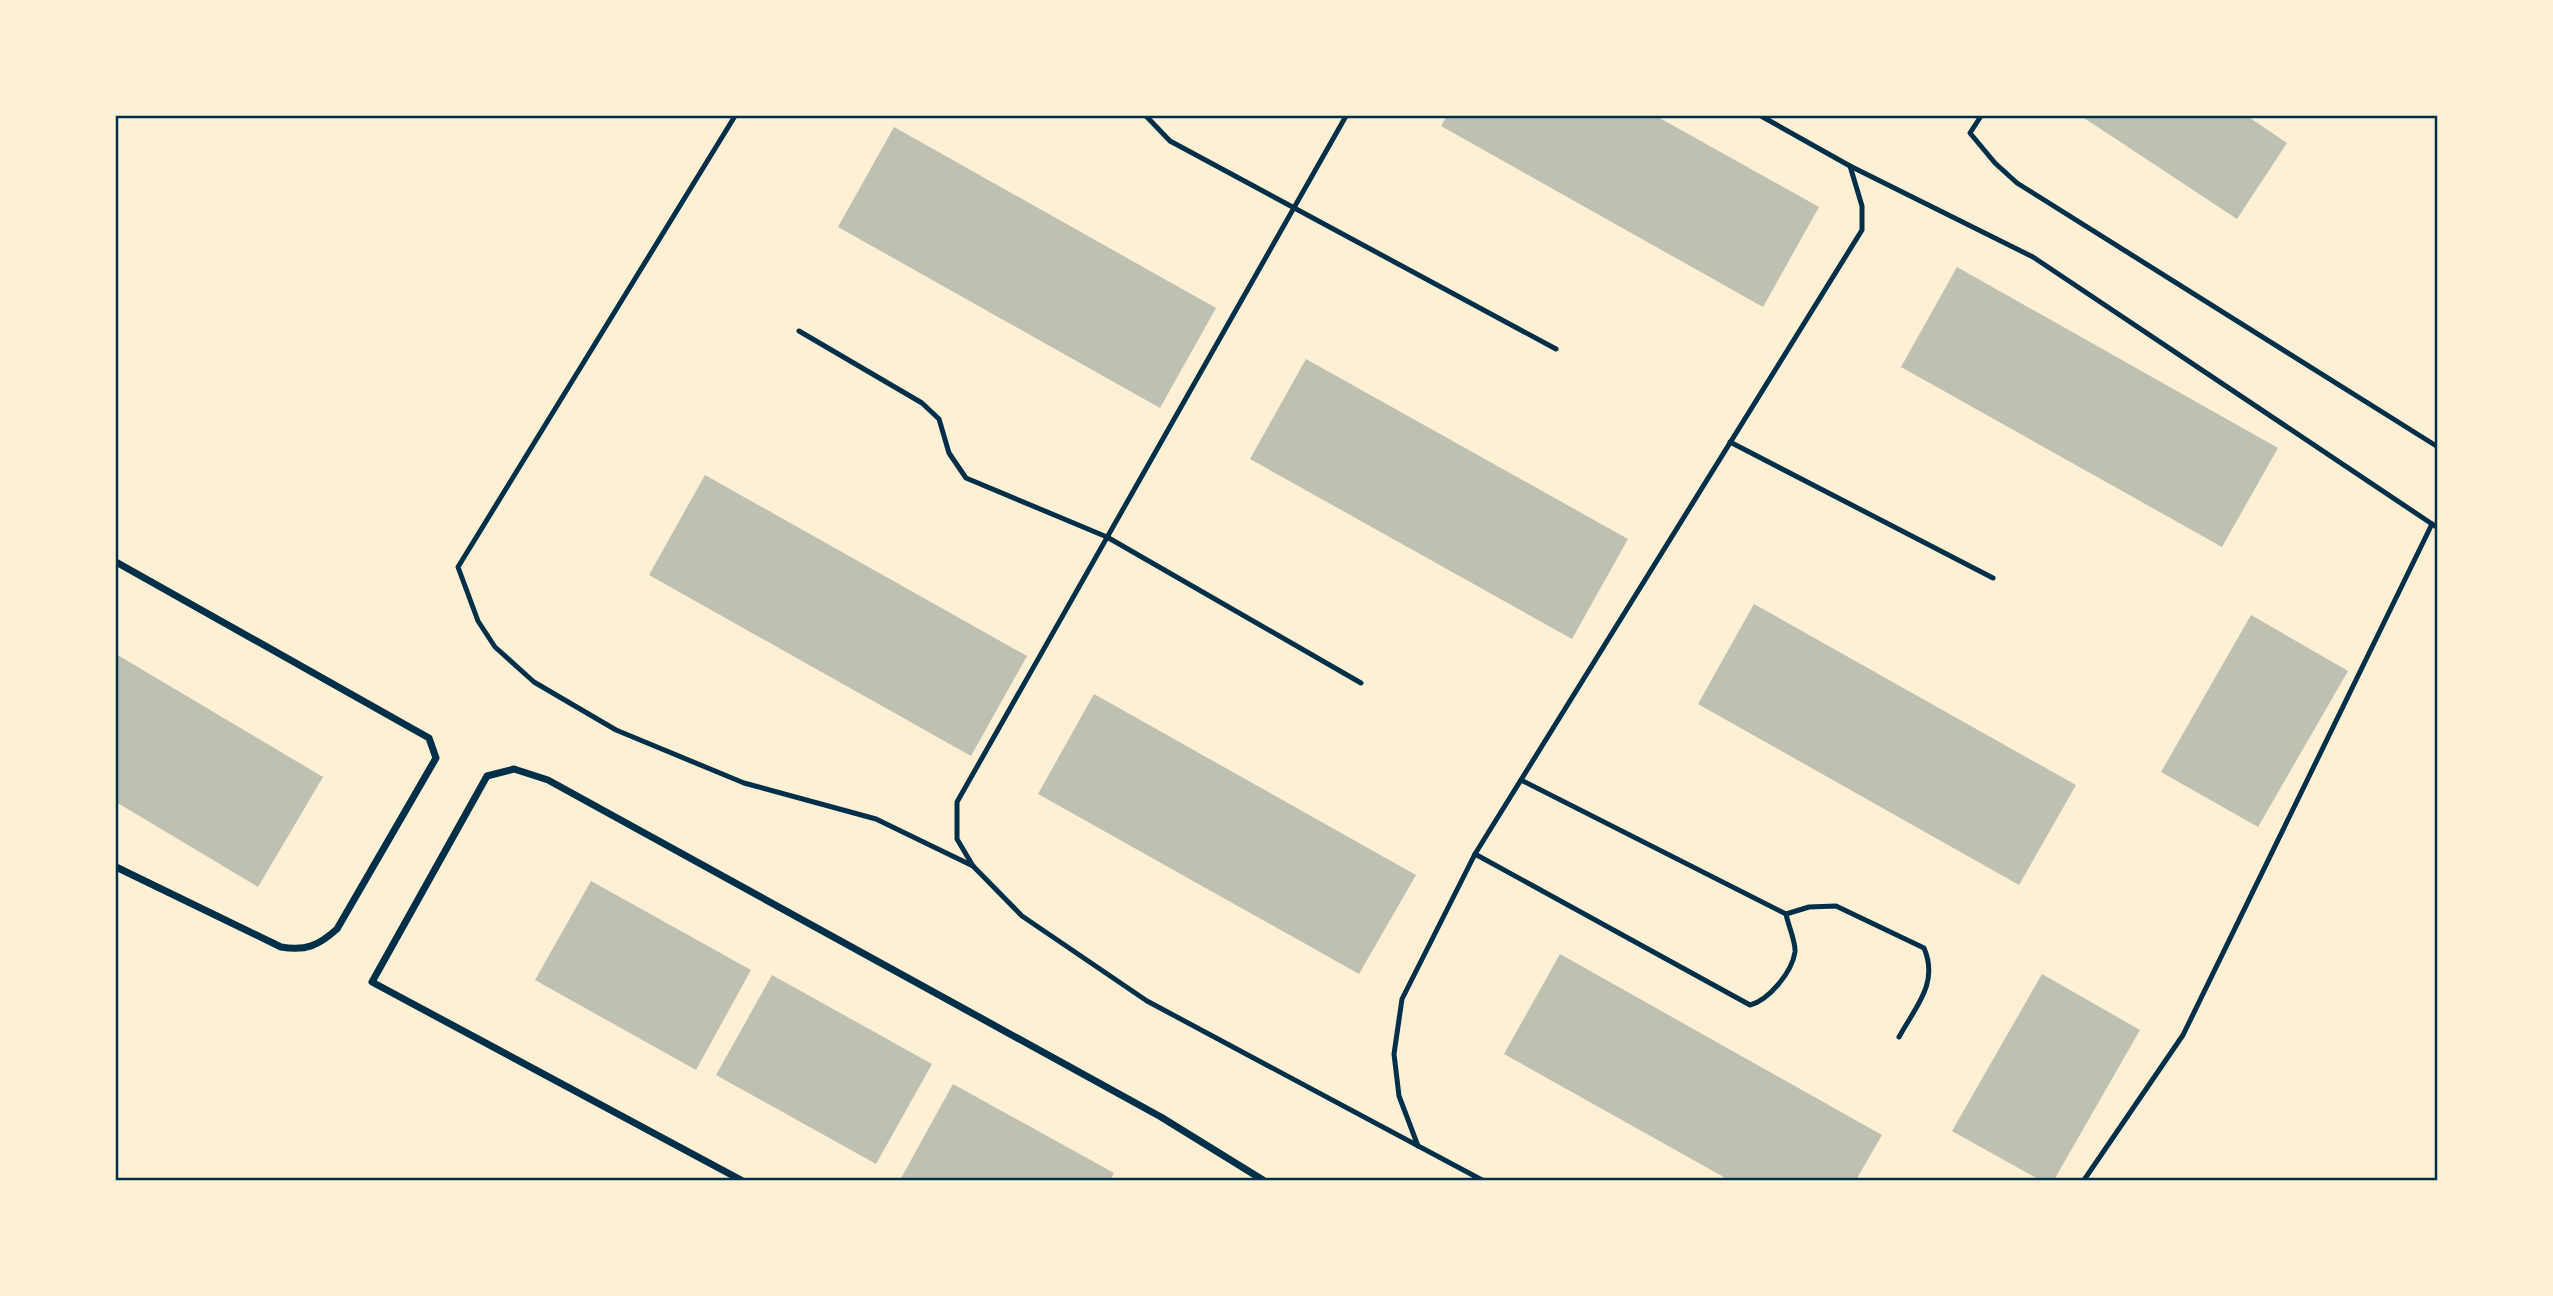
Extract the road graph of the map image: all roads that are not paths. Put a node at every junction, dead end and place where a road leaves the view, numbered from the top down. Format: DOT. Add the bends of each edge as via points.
graph roads {
  1 [pos="735,116"];
  2 [pos="1146,116"];
  3 [pos="1346,116"];
  4 [pos="1761,116"];
  5 [pos="1981,116"];
  6 [pos="1850,166"];
  7 [pos="1294,207"];
  8 [pos="799,331"];
  9 [pos="1556,349"];
  10 [pos="1730,442"];
  11 [pos="2438,447"];
  12 [pos="2435,526"];
  13 [pos="1107,537"];
  14 [pos="116,562"];
  15 [pos="1993,578"];
  16 [pos="1361,683"];
  17 [pos="1521,780"];
  18 [pos="1475,854"];
  19 [pos="973,866"];
  20 [pos="116,867"];
  21 [pos="1786,914"];
  22 [pos="1899,1037"];
  23 [pos="1418,1146"];
  24 [pos="741,1181"];
  25 [pos="1263,1181"];
  26 [pos="1482,1181"];
  27 [pos="2084,1181"];
  1 -- 19 [label="lane" via="458,567 478,621 495,647 534,682 616,730 744,783 876,819"];
  2 -- 7 [label="lane" via="1170,141"];
  3 -- 7 [label="lane"];
  4 -- 6 [label="lane"];
  5 -- 11 [label="lane" via="1970,132 2017,183"];
  6 -- 10 [label="lane" via="1862,206 1862,230"];
  6 -- 12 [label="lane" via="2034,257"];
  7 -- 9 [label="lane"];
  7 -- 13 [label="lane"];
  8 -- 13 [label="lane" via="922,403 939,419 949,453 966,478"];
  10 -- 15 [label="lane"];
  10 -- 17 [label="lane"];
  12 -- 27 [label="lane" via="2183,1035"];
  13 -- 16 [label="lane"];
  13 -- 19 [label="lane" via="957,802 957,839"];
  14 -- 20 [label="street" via="429,738 436,758 337,929 304,951 281,947"];
  17 -- 18 [label="lane"];
  17 -- 21 [label="lane"];
  18 -- 21 [label="lane" via="1750,1005 1764,1002 1795,952"];
  18 -- 23 [label="lane" via="1402,999 1394,1054 1399,1096"];
  19 -- 23 [label="lane" via="1022,916 1147,1001"];
  21 -- 22 [label="lane" via="1836,906 1924,948 1931,964 1928,985"];
  23 -- 26 [label="lane"];
  24 -- 25 [label="street" via="372,982 487,776 514,769 548,780 1161,1117"];
}
